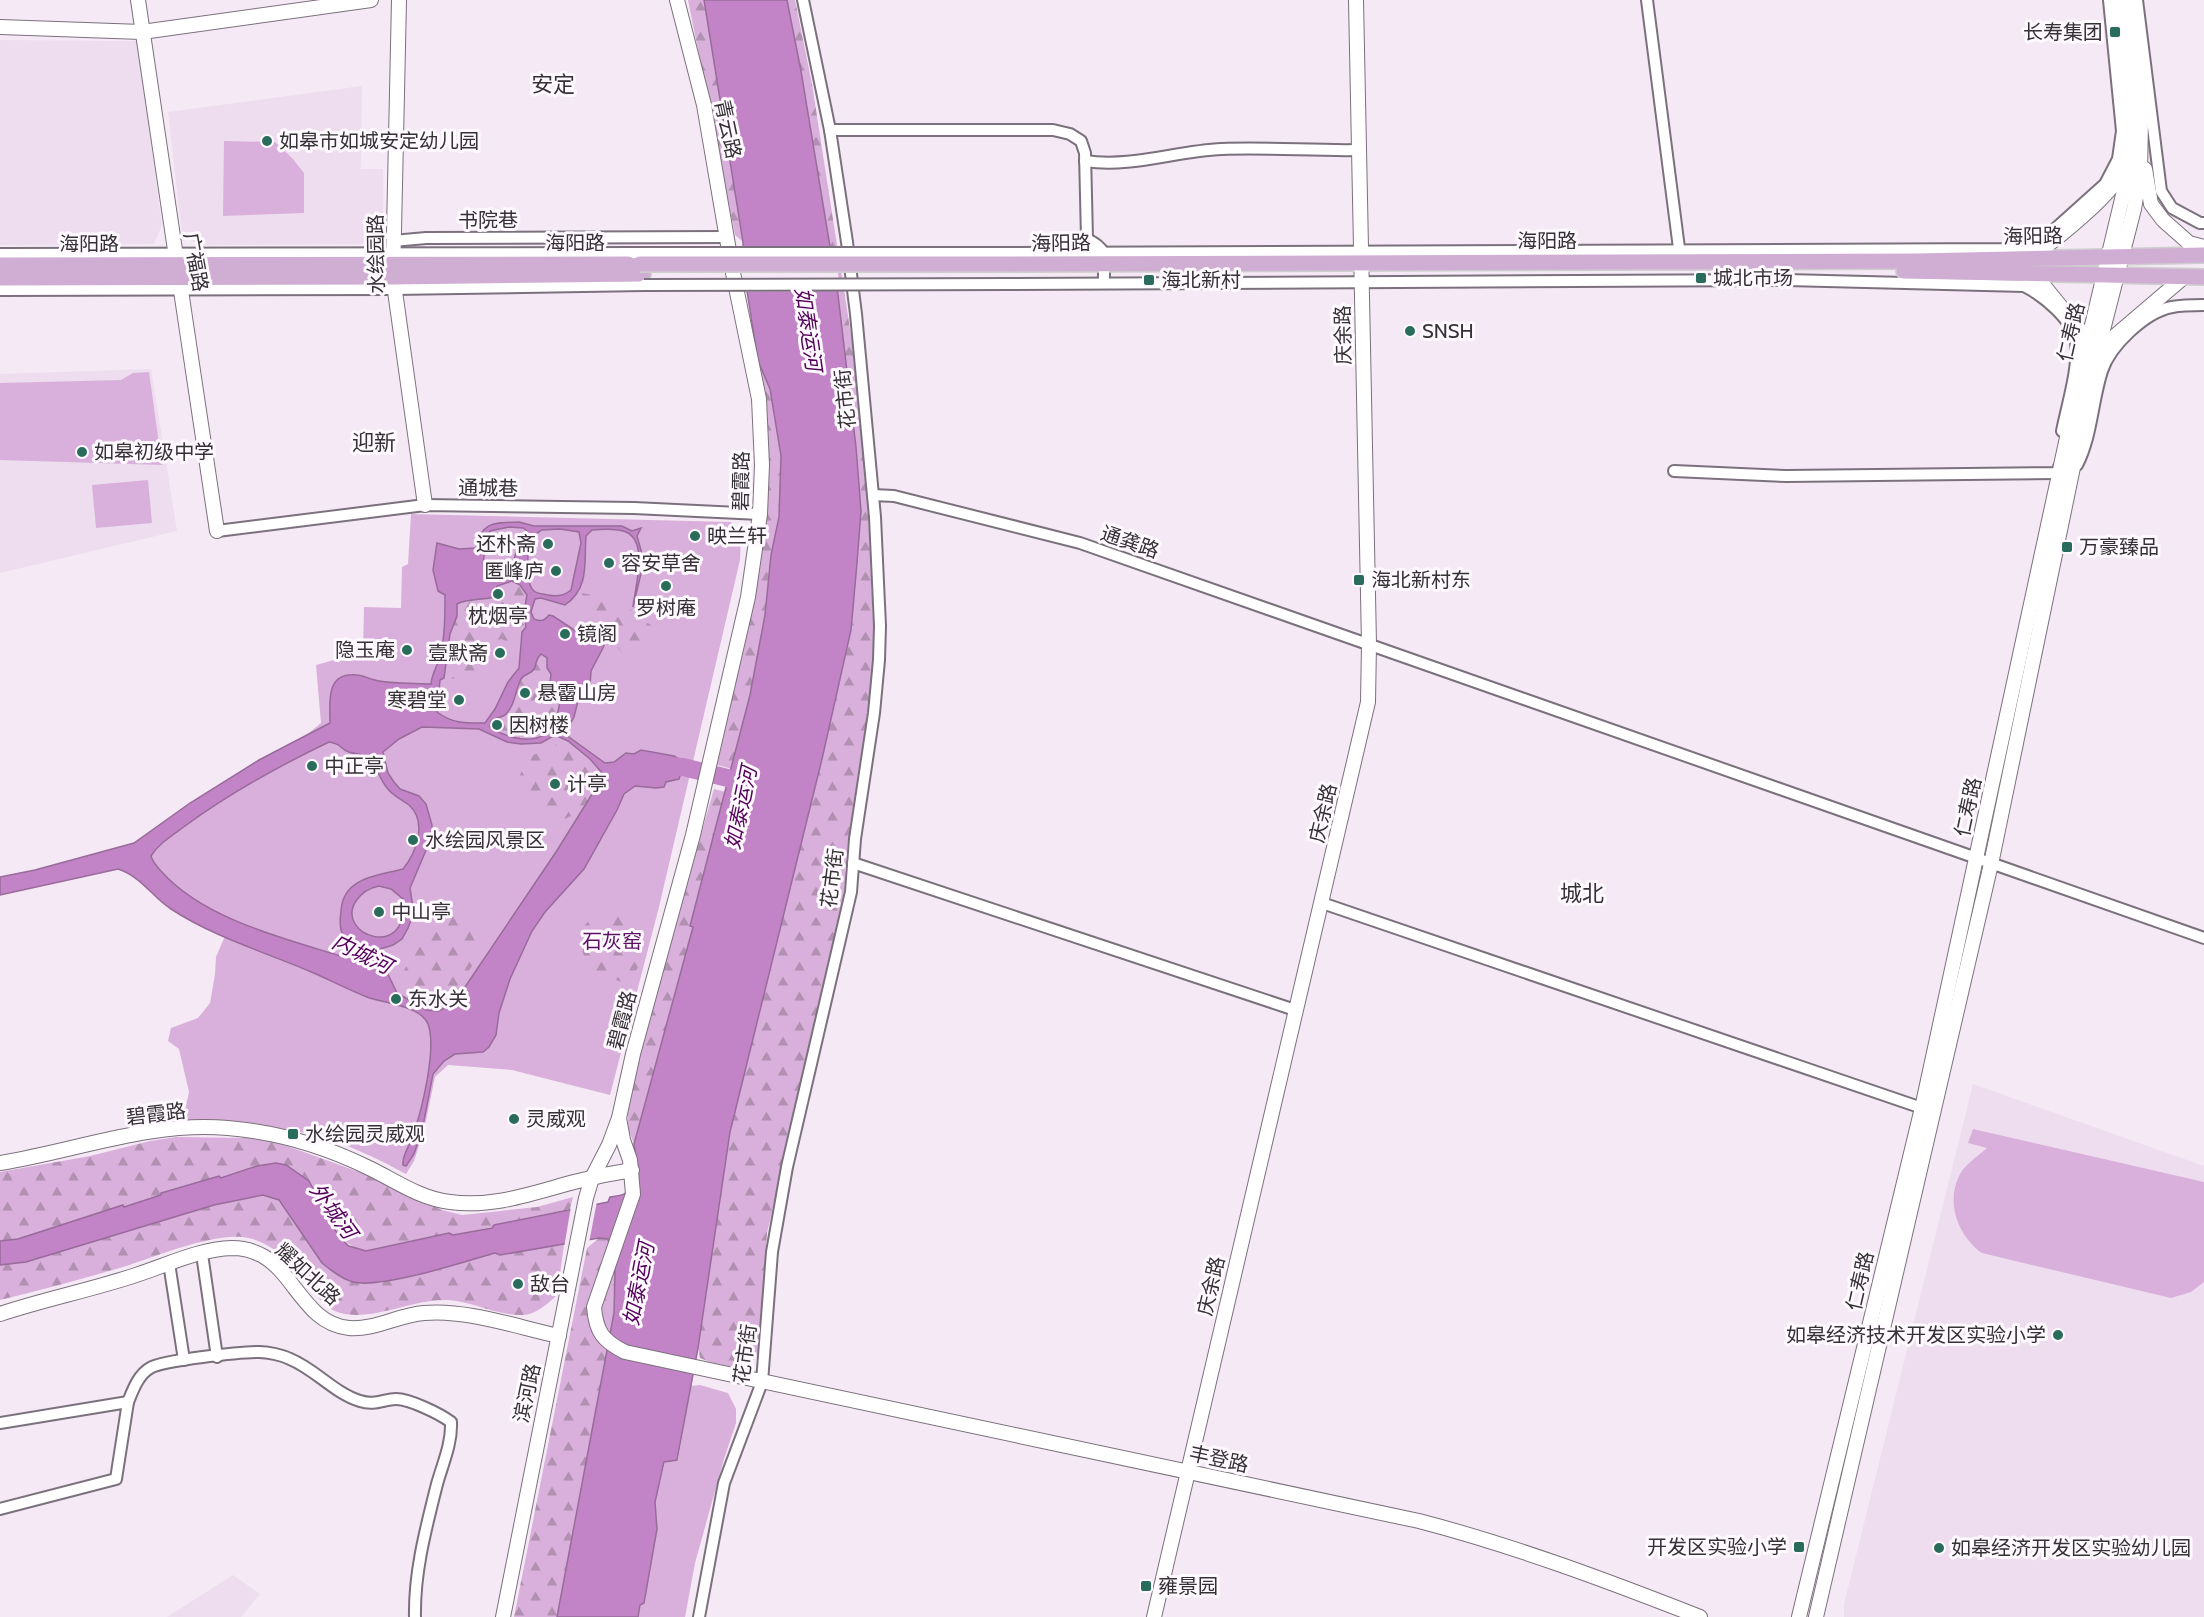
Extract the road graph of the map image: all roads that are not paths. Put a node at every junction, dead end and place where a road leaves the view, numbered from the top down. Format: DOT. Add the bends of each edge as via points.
graph roads {
  1 [pos="138,0"];
  2 [pos="371,0"];
  3 [pos="399,0"];
  4 [pos="677,0"];
  5 [pos="803,0"];
  6 [pos="1356,0"];
  7 [pos="1647,0"];
  8 [pos="2109,0"];
  9 [pos="2116,0"];
  10 [pos="2127,0"];
  11 [pos="2136,0"];
  12 [pos="0,27"];
  13 [pos="142,32"];
  14 [pos="2141,120"];
  15 [pos="830,130"];
  16 [pos="2131,137"];
  17 [pos="1359,150"];
  18 [pos="1085,161"];
  19 [pos="2204,223"];
  20 [pos="728,237"];
  21 [pos="2204,247"];
  22 [pos="0,254"];
  23 [pos="2204,255"];
  24 [pos="1680,256"];
  25 [pos="2115,256"];
  26 [pos="2031,257"];
  27 [pos="0,265"];
  28 [pos="393,265"];
  29 [pos="1361,267"];
  30 [pos="732,268"];
  31 [pos="1009,268"];
  32 [pos="1104,268"];
  33 [pos="641,269"];
  34 [pos="178,272"];
  35 [pos="2025,273"];
  36 [pos="2110,276"];
  37 [pos="2184,277"];
  38 [pos="2204,277"];
  39 [pos="0,278"];
  40 [pos="0,290"];
  41 [pos="2204,305"];
  42 [pos="2090,360"];
  43 [pos="1674,471"];
  44 [pos="2066,474"];
  45 [pos="873,495"];
  46 [pos="425,505"];
  47 [pos="760,514"];
  48 [pos="217,531"];
  49 [pos="1369,644"];
  50 [pos="1977,859"];
  51 [pos="853,863"];
  52 [pos="1991,864"];
  53 [pos="1322,903"];
  54 [pos="2204,938"];
  55 [pos="1295,1010"];
  56 [pos="1922,1108"];
  57 [pos="619,1118"];
  58 [pos="0,1163"];
  59 [pos="632,1174"];
  60 [pos="592,1178"];
  61 [pos="202,1254"];
  62 [pos="169,1263"];
  63 [pos="0,1314"];
  64 [pos="559,1336"];
  65 [pos="217,1357"];
  66 [pos="184,1360"];
  67 [pos="762,1382"];
  68 [pos="128,1402"];
  69 [pos="0,1423"];
  70 [pos="1188,1472"];
  71 [pos="0,1509"];
  72 [pos="415,1617"];
  73 [pos="503,1617"];
  74 [pos="699,1617"];
  75 [pos="1154,1617"];
  76 [pos="1700,1617"];
  77 [pos="1799,1617"];
  78 [pos="1816,1617"];
  1 -- 13 [label="street, 广福路"];
  2 -- 13 [label="street"];
  3 -- 28 [label="street, 水绘园路"];
  4 -- 20 [label="street, 青云路" via="704,105"];
  5 -- 15 [label="street, 花市街"];
  6 -- 17 [label="street, 庆余路"];
  7 -- 24 [label="street"];
  8 -- 24 [label="street" via="2122,131 2118,159 2105,184 2031,247"];
  9 -- 16 [label="street, 仁寿路"];
  10 -- 14 [label="street, 仁寿路"];
  11 -- 19 [label="street" via="2161,191 2172,208"];
  12 -- 13 [label="street"];
  13 -- 34 [label="street, 广福路"];
  14 -- 21 [label="street" via="2151,204 2189,243"];
  14 -- 25 [label="street, 仁寿路" via="2140,174"];
  15 -- 18 [label="street" via="1053,130 1081,141"];
  15 -- 45 [label="street, 花市街" via="852,283"];
  16 -- 25 [label="street, 仁寿路"];
  16 -- 26 [label="street" via="2121,177 2054,242"];
  17 -- 18 [label="street" via="1220,149 1143,162"];
  17 -- 29 [label="street, 庆余路"];
  18 -- 32 [label="street" via="1087,239 1100,246"];
  20 -- 28 [label="street, 书院巷" via="426,238"];
  20 -- 30 [label="street, 青云路"];
  22 -- 34 [label="street"];
  23 -- 25 [label="main road, 海阳路"];
  24 -- 26 [label="main road, 海阳路" via="1917,261"];
  24 -- 29 [label="main road, 海阳路"];
  25 -- 26 [label="main road, 海阳路"];
  25 -- 36 [label="street, 仁寿路"];
  27 -- 34 [label="main road, 海阳路"];
  28 -- 33 [label="main road, 海阳路"];
  28 -- 33 [label="street"];
  28 -- 34 [label="main road, 海阳路"];
  28 -- 34 [label="street"];
  28 -- 46 [label="street, 水绘园路"];
  29 -- 32 [label="main road, 海阳路"];
  29 -- 35 [label="main road, 海阳路"];
  29 -- 44 [label="street" via="2024,286 2040,294 2056,310 2076,340 2057,457"];
  29 -- 49 [label="street, 庆余路"];
  30 -- 47 [label="street, 碧霞路" via="759,399"];
  31 -- 32 [label="main road, 海阳路"];
  31 -- 33 [label="main road, 海阳路, bridge"];
  31 -- 33 [label="street, bridge"];
  34 -- 39 [label="main road, 海阳路"];
  34 -- 40 [label="street"];
  34 -- 48 [label="street, 广福路"];
  35 -- 36 [label="main road, 海阳路"];
  35 -- 42 [label="street" via="2044,286 2083,334"];
  36 -- 37 [label="main road, 海阳路"];
  36 -- 42 [label="street, 仁寿路"];
  37 -- 38 [label="main road, 海阳路"];
  37 -- 42 [label="street"];
  41 -- 44 [label="street" via="2169,307 2130,331 2116,346 2103,369 2084,452"];
  42 -- 44 [label="street, 仁寿路"];
  43 -- 44 [label="street" via="1786,476"];
  44 -- 50 [label="street, 仁寿路"];
  44 -- 52 [label="street, 仁寿路"];
  45 -- 49 [label="street, 通龚路" via="894,496 1080,543"];
  45 -- 51 [label="street, 花市街" via="879,660"];
  46 -- 47 [label="street, 通城巷"];
  46 -- 48 [label="street, 通城巷"];
  47 -- 57 [label="street, 碧霞路" via="748,597 710,764"];
  49 -- 50 [label="street, 通龚路"];
  49 -- 53 [label="street, 庆余路" via="1365,719"];
  50 -- 52 [label="street, 通龚路"];
  50 -- 56 [label="street, 仁寿路"];
  51 -- 55 [label="street"];
  51 -- 67 [label="street, 花市街" via="851,892 787,1167 772,1252"];
  52 -- 54 [label="street, 通龚路"];
  52 -- 78 [label="street, 仁寿路"];
  53 -- 55 [label="street, 庆余路"];
  53 -- 56 [label="street"];
  55 -- 70 [label="street, 庆余路"];
  56 -- 77 [label="street, 仁寿路"];
  57 -- 59 [label="street"];
  57 -- 60 [label="street, 碧霞路"];
  58 -- 60 [label="street, 碧霞路" via="149,1131 225,1128 271,1134 315,1147 447,1202 467,1204 517,1198"];
  59 -- 60 [label="street"];
  59 -- 67 [label="street, 丰登路" via="633,1194 594,1306 600,1334 625,1352"];
  60 -- 64 [label="street, 滨河路"];
  61 -- 62 [label="street, 耀如北路"];
  61 -- 64 [label="street, 耀如北路" via="233,1248 264,1257 314,1311 347,1328 426,1312 451,1313"];
  61 -- 65 [label="street"];
  62 -- 63 [label="street, 耀如北路"];
  62 -- 66 [label="street"];
  64 -- 73 [label="street, 滨河路"];
  65 -- 66 [label="street"];
  65 -- 72 [label="street" via="260,1352 289,1358 361,1402 396,1399 438,1412 451,1422 452,1438 430,1511 414,1589"];
  66 -- 68 [label="street" via="150,1368 136,1382"];
  67 -- 70 [label="street, 丰登路"];
  67 -- 74 [label="street, 花市街" via="724,1483"];
  68 -- 69 [label="street"];
  68 -- 71 [label="street" via="116,1479"];
  70 -- 75 [label="street, 庆余路"];
  70 -- 76 [label="street, 丰登路" via="1477,1536"];
}
